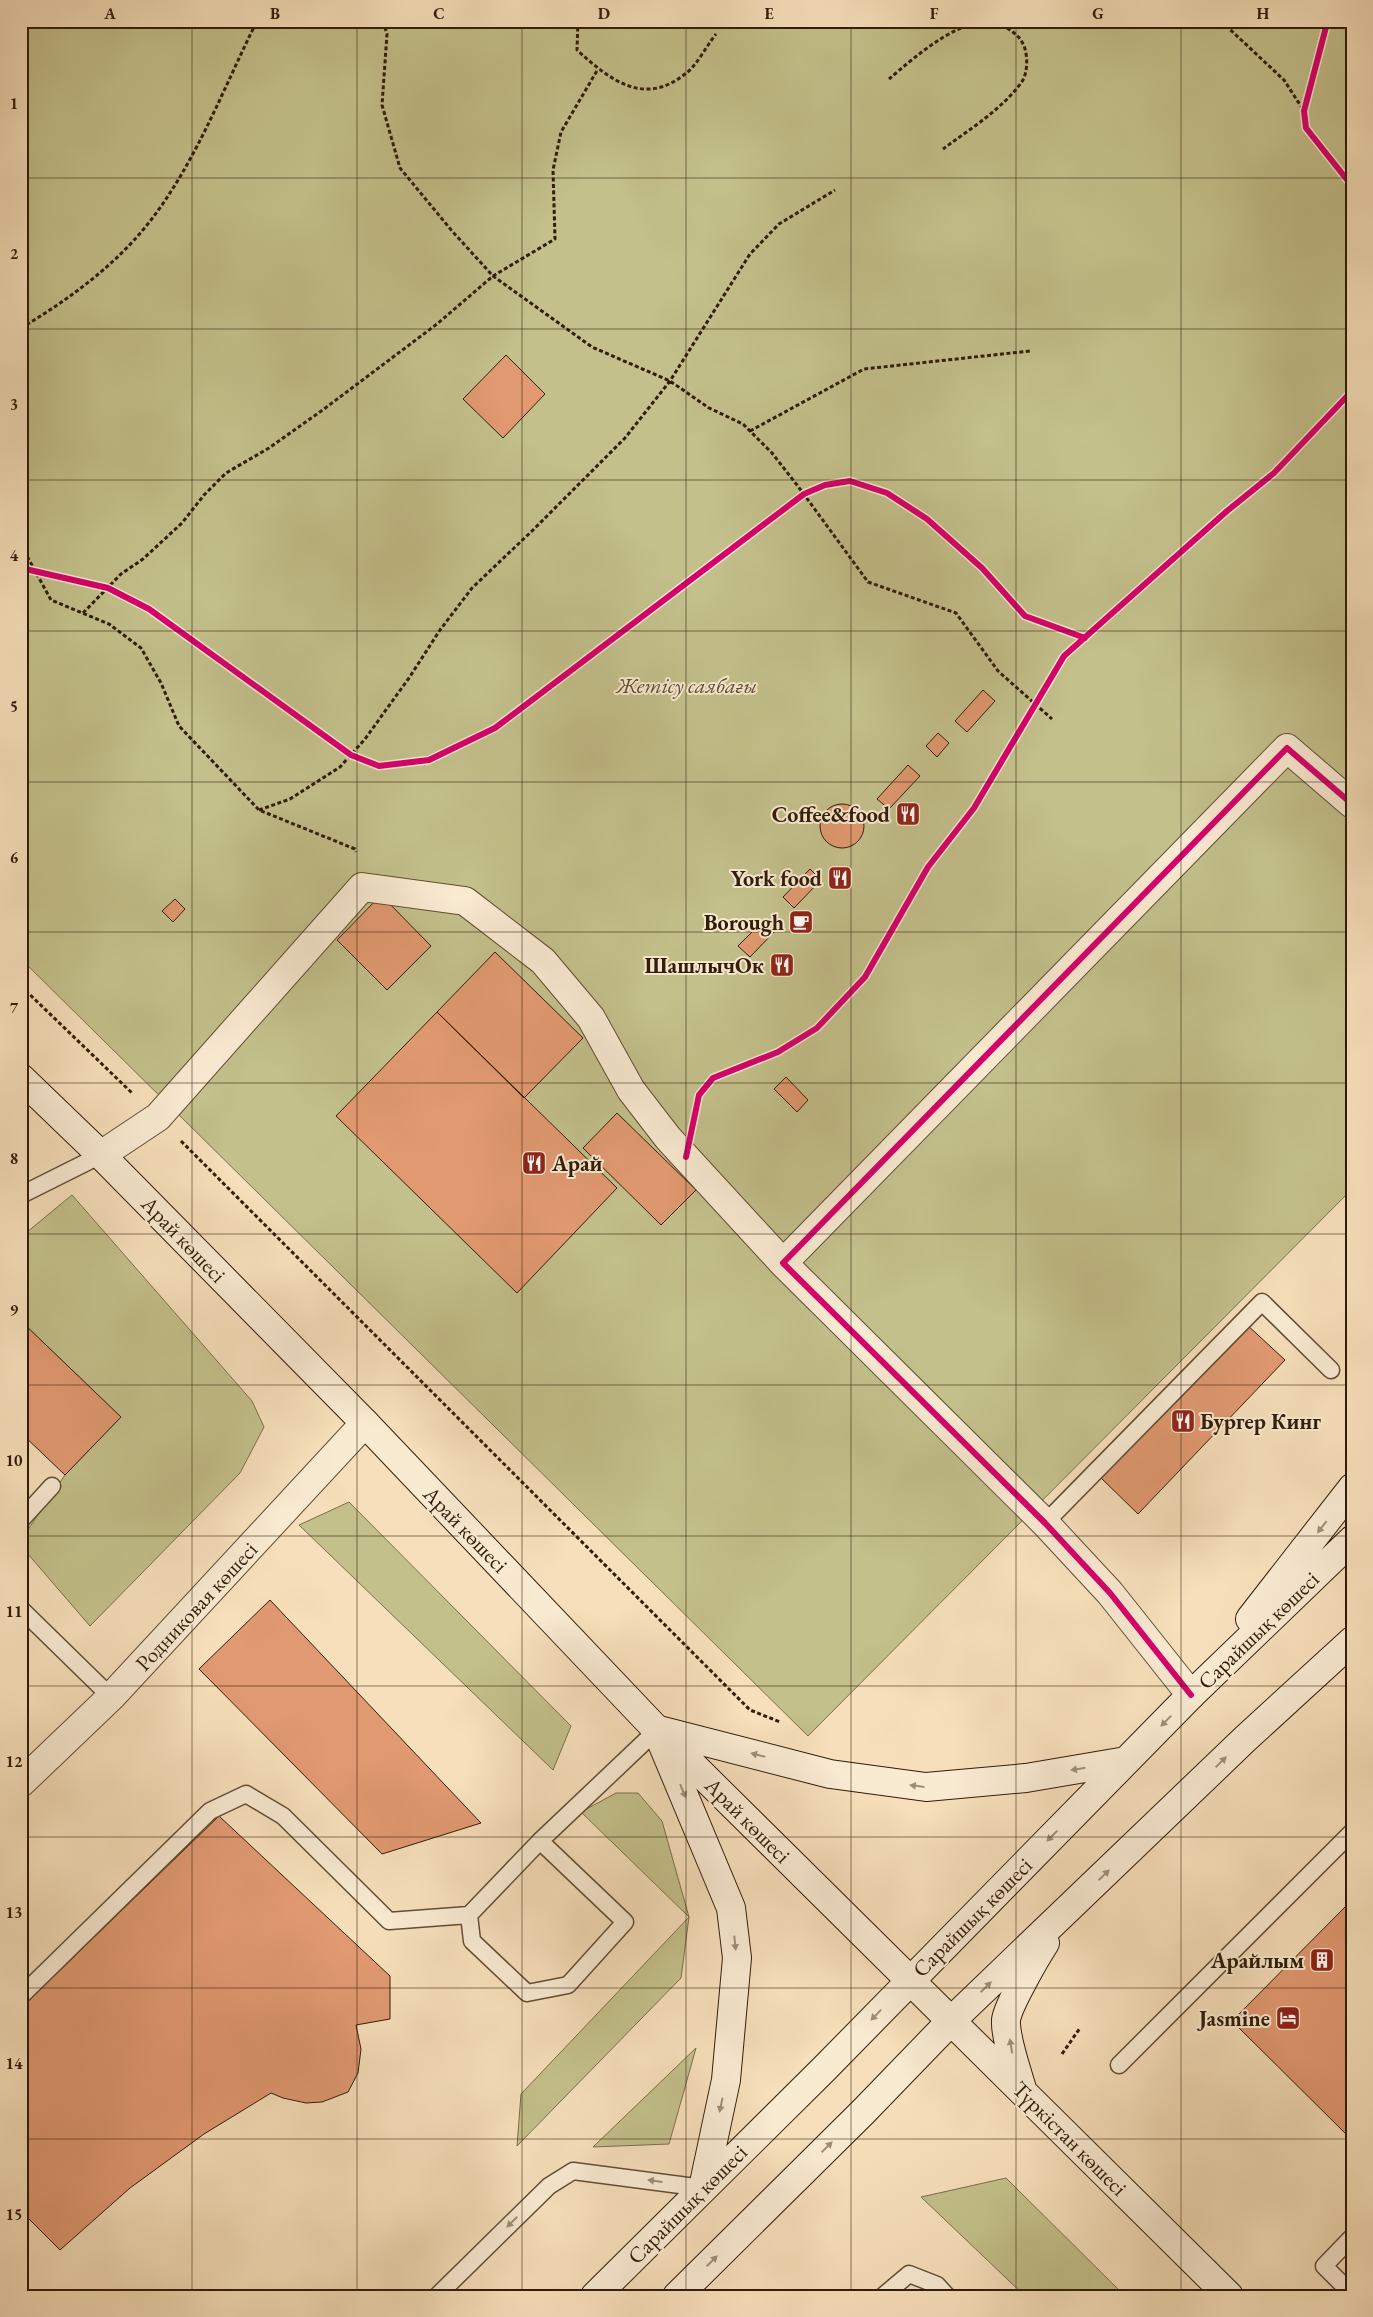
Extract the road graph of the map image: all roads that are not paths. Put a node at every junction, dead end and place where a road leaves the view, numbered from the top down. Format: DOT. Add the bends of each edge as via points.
graph roads {
  1 [pos="1352,804"];
  2 [pos="21,1078"];
  3 [pos="101,1155"];
  4 [pos="21,1195"];
  5 [pos="783,1263"];
  6 [pos="1330,1370"];
  7 [pos="365,1423"];
  8 [pos="52,1486"];
  9 [pos="1352,1488"];
  10 [pos="21,1520"];
  11 [pos="1045,1523"];
  12 [pos="1352,1540"];
  13 [pos="21,1610"];
  14 [pos="1352,1642"];
  15 [pos="1352,1666"];
  16 [pos="1191,1695"];
  17 [pos="112,1697"];
  18 [pos="657,1730"];
  19 [pos="1245,1739"];
  20 [pos="1126,1761"];
  21 [pos="21,1783"];
  22 [pos="1352,1832"];
  23 [pos="540,1841"];
  24 [pos="1064,1913"];
  25 [pos="469,1915"];
  26 [pos="910,1980"];
  27 [pos="21,1996"];
  28 [pos="951,2020"];
  29 [pos="1119,2065"];
  30 [pos="1024,2092"];
  31 [pos="703,2188"];
  32 [pos="1352,2237"];
  33 [pos="1352,2294"];
  34 [pos="438,2296"];
  35 [pos="595,2296"];
  36 [pos="677,2296"];
  37 [pos="883,2296"];
  38 [pos="947,2296"];
  39 [pos="1229,2296"];
  1 -- 5 [label="street" via="1287,748"];
  2 -- 3 [label="street, Арай көшесі"];
  3 -- 4 [label="lane"];
  3 -- 5 [label="street" via="158,1117 362,887 465,901 543,961 590,1018 631,1090 668,1138"];
  3 -- 7 [label="street, Арай көшесі"];
  5 -- 11 [label="street"];
  6 -- 11 [label="lane" via="1262,1302"];
  7 -- 17 [label="street, Родниковая көшесі"];
  7 -- 18 [label="street, Арай көшесі"];
  8 -- 10 [label="lane"];
  9 -- 16 [label="street, one-way"];
  11 -- 16 [label="street" via="1110,1592"];
  12 -- 16 [label="street, Сарайшық көшесі"];
  13 -- 17 [label="lane"];
  14 -- 19 [label="street"];
  15 -- 19 [label="street"];
  16 -- 20 [label="street, Сарайшық көшесі, one-way"];
  17 -- 21 [label="street, Родниковая көшесі"];
  20 -- 18 [label="street, one-way" via="1026,1778 926,1787 830,1774"];
  18 -- 23 [label="lane"];
  18 -- 26 [label="street, Арай көшесі"];
  18 -- 31 [label="street, one-way" via="731,1908 737,1958 726,2080"];
  24 -- 19 [label="street, one-way"];
  20 -- 26 [label="street, Сарайшық көшесі, one-way"];
  22 -- 29 [label="lane"];
  23 -- 25 [label="lane"];
  23 -- 25 [label="lane" via="625,1922 568,1985 527,1992 472,1941"];
  28 -- 24 [label="street, one-way"];
  30 -- 24 [label="street, one-way" via="1012,2056 1006,2020 1036,1958"];
  25 -- 27 [label="lane" via="389,1921 283,1816 246,1794 210,1811"];
  26 -- 28 [label="street, Түркістан көшесі"];
  26 -- 31 [label="street, Сарайшық көшесі, one-way"];
  28 -- 30 [label="street, Түркістан көшесі"];
  36 -- 28 [label="street, one-way"];
  30 -- 39 [label="street, Түркістан көшесі"];
  31 -- 34 [label="lane, one-way" via="573,2171 549,2186"];
  31 -- 35 [label="street, Сарайшық көшесі"];
  32 -- 33 [label="lane" via="1324,2266"];
  37 -- 38 [label="lane" via="909,2274 936,2286"];
}
